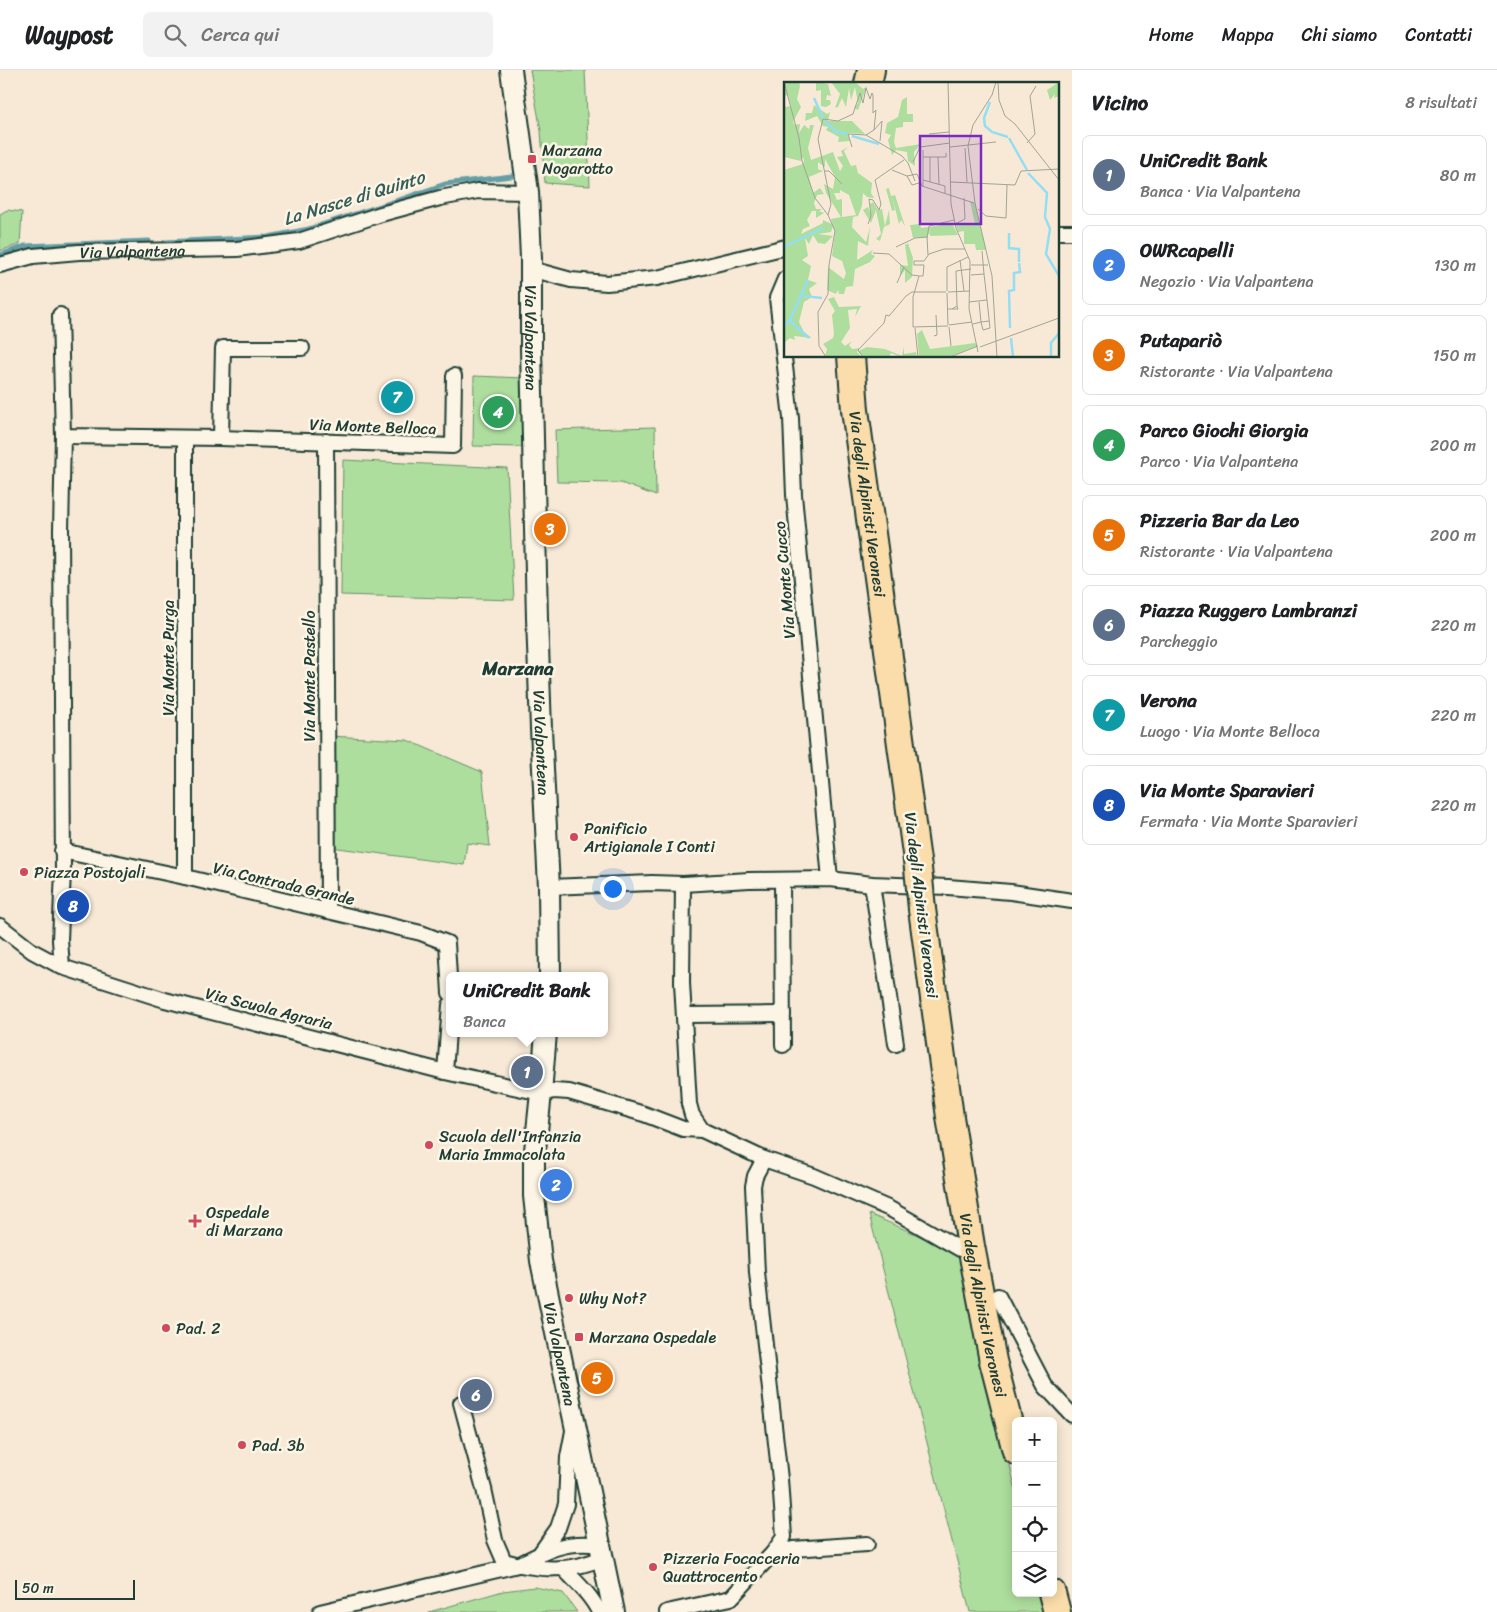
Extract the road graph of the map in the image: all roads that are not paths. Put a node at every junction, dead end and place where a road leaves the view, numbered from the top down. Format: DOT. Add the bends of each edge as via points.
graph roads {
  1 [pos="511,70"];
  2 [pos="528,192"];
  3 [pos="784,246"];
  4 [pos="0,265"];
  5 [pos="531,269"];
  6 [pos="784,281"];
  7 [pos="60,315"];
  8 [pos="302,348"];
  9 [pos="784,358"];
  10 [pos="784,358"];
  11 [pos="851,358"];
  12 [pos="454,376"];
  13 [pos="62,436"];
  14 [pos="185,438"];
  15 [pos="221,438"];
  16 [pos="326,441"];
  17 [pos="62,851"];
  18 [pos="185,877"];
  19 [pos="830,879"];
  20 [pos="782,880"];
  21 [pos="683,884"];
  22 [pos="872,884"];
  23 [pos="549,887"];
  24 [pos="1072,901"];
  25 [pos="328,911"];
  26 [pos="0,926"];
  27 [pos="62,967"];
  28 [pos="448,972"];
  29 [pos="550,972"];
  30 [pos="783,1014"];
  31 [pos="684,1015"];
  32 [pos="448,1037"];
  33 [pos="546,1037"];
  34 [pos="896,1044"];
  35 [pos="783,1045"];
  36 [pos="445,1072"];
  37 [pos="542,1093"];
  38 [pos="702,1130"];
  39 [pos="764,1159"];
  40 [pos="960,1249"];
  41 [pos="998,1296"];
  42 [pos="461,1404"];
  43 [pos="1072,1415"];
  44 [pos="574,1424"];
  45 [pos="1012,1435"];
  46 [pos="867,1544"];
  47 [pos="601,1551"];
  48 [pos="541,1553"];
  49 [pos="774,1553"];
  50 [pos="518,1565"];
  51 [pos="563,1568"];
  52 [pos="1053,1597"];
  53 [pos="320,1612"];
  54 [pos="599,1612"];
  55 [pos="614,1612"];
  56 [pos="667,1612"];
  57 [pos="1056,1612"];
  1 -- 2 [label="street, Via Valpantena"];
  2 -- 4 [label="street, Via Valpantena" via="478,191 440,198 300,241 237,249 79,252 33,256"];
  2 -- 5 [label="street, Via Valpantena"];
  3 -- 5 [label="street, Via Valpantena" via="656,278 608,283 571,280"];
  5 -- 23 [label="street, Via Valpantena" via="537,627"];
  6 -- 9 [label="street, Via Monte Cucco" via="777,298"];
  7 -- 13 [label="street"];
  8 -- 15 [label="street" via="223,348"];
  10 -- 19 [label="street, Via Monte Cucco"];
  11 -- 45 [label="highway, Via degli Alpinisti Veronesi, bridge" via="854,410 950,1117 993,1361"];
  12 -- 16 [label="street, Via Monte Belloca" via="453,446"];
  13 -- 14 [label="street, Via Monte Belloca"];
  13 -- 17 [label="street"];
  14 -- 15 [label="street, Via Monte Belloca"];
  14 -- 18 [label="street, Via Monte Purga"];
  15 -- 16 [label="street, Via Monte Belloca"];
  16 -- 25 [label="street, Via Monte Pastello"];
  17 -- 18 [label="street, Via Contrada Grande"];
  17 -- 27 [label="street"];
  18 -- 25 [label="street, Via Contrada Grande"];
  19 -- 20 [label="street"];
  19 -- 22 [label="street"];
  20 -- 21 [label="street"];
  20 -- 30 [label="street"];
  21 -- 23 [label="street"];
  21 -- 31 [label="street"];
  22 -- 24 [label="street" via="984,890"];
  22 -- 34 [label="street"];
  23 -- 29 [label="street, Via Valpantena"];
  25 -- 28 [label="street, Via Contrada Grande" via="421,933 446,943"];
  26 -- 27 [label="street, Via Scuola Agraria" via="32,951"];
  27 -- 36 [label="street, Via Scuola Agraria" via="165,1000"];
  30 -- 31 [label="street"];
  30 -- 35 [label="street"];
  31 -- 38 [label="street" via="689,1104"];
  32 -- 36 [label="street"];
  33 -- 37 [label="street, Via Valpantena"];
  36 -- 37 [label="street, Via Scuola Agraria"];
  37 -- 38 [label="street" via="569,1092 683,1129"];
  37 -- 44 [label="street, Via Valpantena" via="534,1160 534,1196 541,1261"];
  38 -- 39 [label="street"];
  39 -- 40 [label="street" via="814,1176 890,1209"];
  39 -- 49 [label="street" via="753,1186 757,1273 784,1537"];
  41 -- 43 [label="street" via="1045,1386"];
  42 -- 50 [label="street" via="495,1540 504,1561"];
  44 -- 47 [label="street, Via Valpantena"];
  44 -- 48 [label="street" via="568,1457 566,1504 558,1528"];
  46 -- 49 [label="street"];
  47 -- 48 [label="street" via="575,1543"];
  47 -- 51 [label="street" via="592,1563"];
  47 -- 55 [label="street, Via Valpantena"];
  48 -- 50 [label="street"];
  49 -- 56 [label="street" via="731,1598"];
  50 -- 51 [label="street"];
  50 -- 53 [label="street"];
  51 -- 54 [label="street" via="584,1589"];
  52 -- 57 [label="highway"];
}
